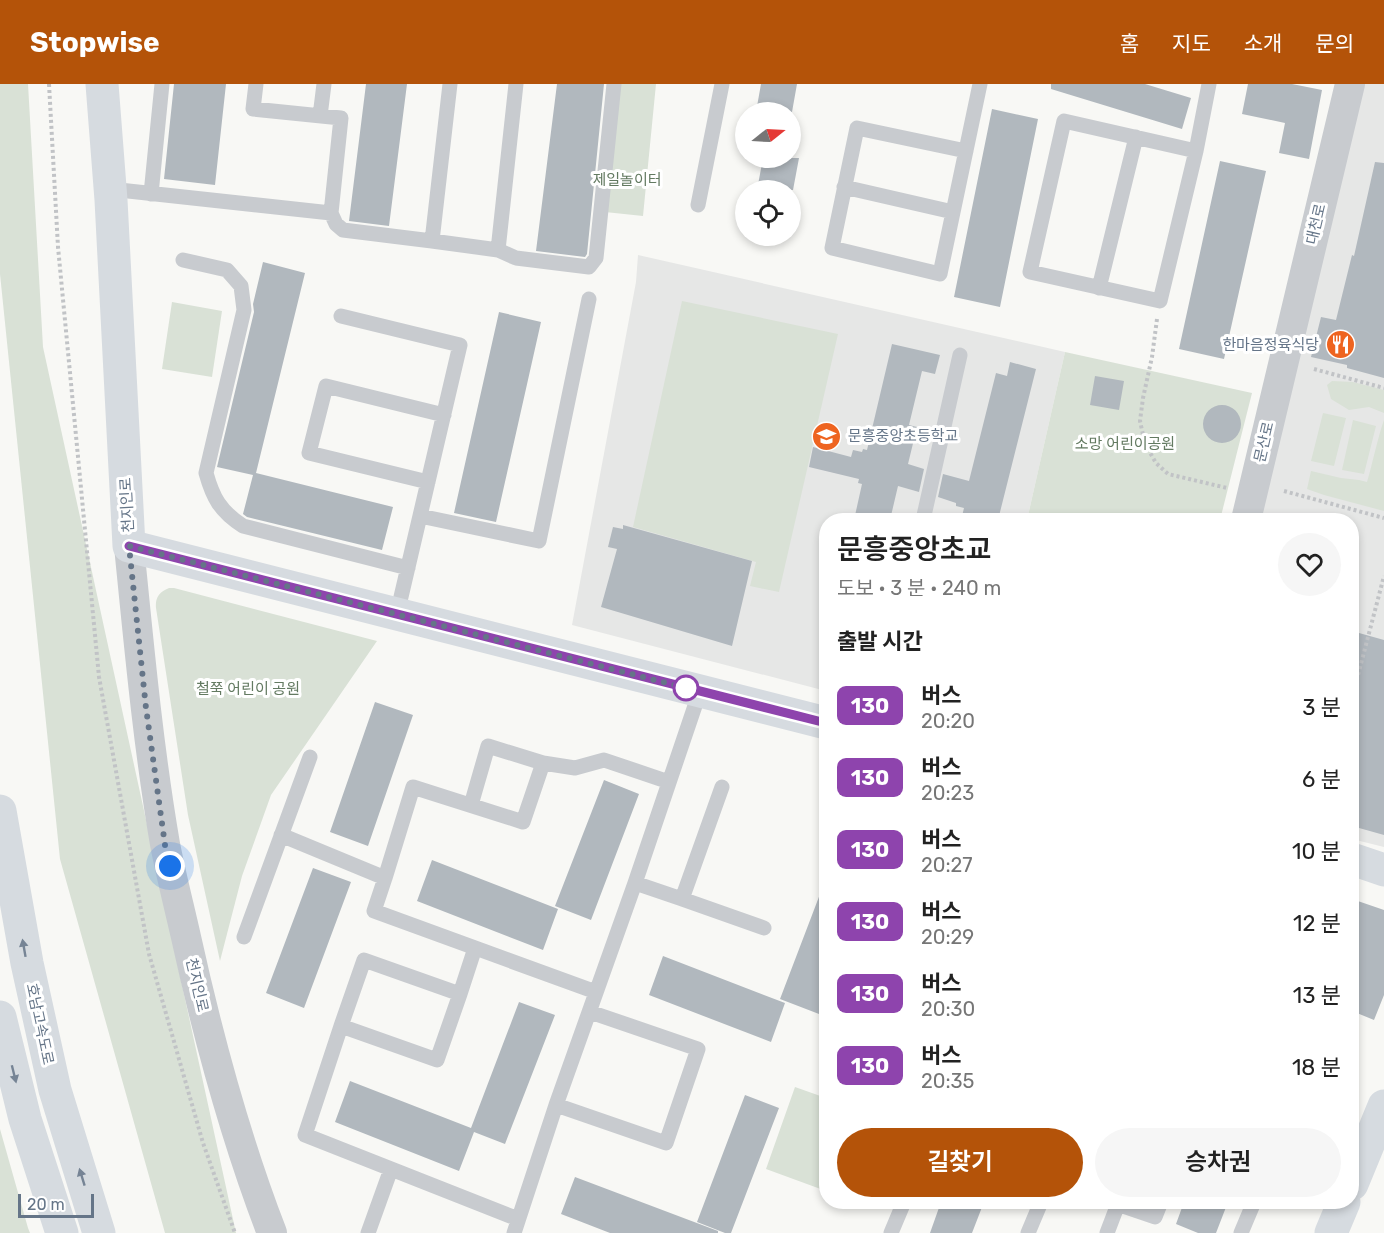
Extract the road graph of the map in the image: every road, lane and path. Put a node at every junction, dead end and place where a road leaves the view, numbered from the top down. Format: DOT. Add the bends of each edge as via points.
graph roads {
  1 [pos="102,84"];
  2 [pos="162,84"];
  3 [pos="255,84"];
  4 [pos="324,84"];
  5 [pos="450,84"];
  6 [pos="516,84"];
  7 [pos="614,84"];
  8 [pos="722,84"];
  9 [pos="980,84"];
  10 [pos="1209,84"];
  11 [pos="1350,84"];
  12 [pos="320,116"];
  13 [pos="1136,137"];
  14 [pos="1196,151"];
  15 [pos="966,152"];
  16 [pos="844,187"];
  17 [pos="110,189"];
  18 [pos="151,194"];
  19 [pos="698,206"];
  20 [pos="953,212"];
  21 [pos="331,213"];
  22 [pos="432,242"];
  23 [pos="498,250"];
  24 [pos="183,260"];
  25 [pos="1100,288"];
  26 [pos="589,299"];
  27 [pos="1160,301"];
  28 [pos="341,316"];
  29 [pos="960,355"];
  30 [pos="1283,363"];
  31 [pos="1314,369"];
  32 [pos="1384,388"];
  33 [pos="444,415"];
  34 [pos="428,482"];
  35 [pos="1228,488"];
  36 [pos="1284,490"];
  37 [pos="925,513"];
  38 [pos="1248,513"];
  39 [pos="420,516"];
  40 [pos="1384,518"];
  41 [pos="129,546"];
  42 [pos="408,568"];
  43 [pos="1384,576"];
  44 [pos="397,614"];
  45 [pos="1359,671"];
  46 [pos="700,691"];
  47 [pos="819,721"];
  48 [pos="310,757"];
  49 [pos="543,763"];
  50 [pos="669,782"];
  51 [pos="722,787"];
  52 [pos="471,805"];
  53 [pos="0,811"];
  54 [pos="281,835"];
  55 [pos="1359,861"];
  56 [pos="1384,870"];
  57 [pos="385,878"];
  58 [pos="635,883"];
  59 [pos="682,899"];
  60 [pos="764,928"];
  61 [pos="244,937"];
  62 [pos="475,948"];
  63 [pos="596,992"];
  64 [pos="460,994"];
  65 [pos="590,1012"];
  66 [pos="0,1017"];
  67 [pos="340,1026"];
  68 [pos="556,1105"];
  69 [pos="1384,1107"];
  70 [pos="1359,1167"];
  71 [pos="391,1169"];
  72 [pos="901,1209"];
  73 [pos="1038,1209"];
  74 [pos="1113,1209"];
  75 [pos="1132,1209"];
  76 [pos="1158,1209"];
  77 [pos="1251,1209"];
  78 [pos="1341,1209"];
  79 [pos="516,1226"];
  80 [pos="62,1233"];
  81 [pos="99,1233"];
  82 [pos="272,1233"];
  83 [pos="368,1233"];
  84 [pos="891,1233"];
  85 [pos="1028,1233"];
  86 [pos="1107,1233"];
  87 [pos="1241,1233"];
  88 [pos="1331,1233"];
  1 -- 17 [label="main road, 천지인로"];
  2 -- 18 [label="lane"];
  3 -- 12 [label="lane" via="253,109"];
  4 -- 12 [label="lane"];
  5 -- 22 [label="lane"];
  6 -- 23 [label="lane"];
  7 -- 23 [label="lane" via="596,258 589,267 516,258"];
  8 -- 19 [label="lane"];
  9 -- 15 [label="lane"];
  10 -- 14 [label="lane"];
  11 -- 30 [label="street, 대천로"];
  12 -- 21 [label="lane" via="340,118"];
  13 -- 14 [label="lane"];
  13 -- 25 [label="lane"];
  13 -- 25 [label="lane" via="1064,121 1030,272"];
  14 -- 27 [label="lane"];
  15 -- 16 [label="lane" via="856,128"];
  15 -- 20 [label="lane"];
  16 -- 20 [label="lane"];
  16 -- 20 [label="lane" via="832,248 940,274"];
  17 -- 18 [label="lane"];
  17 -- 41 [label="main road, 천지인로"];
  18 -- 21 [label="lane"];
  21 -- 22 [label="lane" via="343,230"];
  22 -- 23 [label="lane"];
  24 -- 42 [label="lane" via="227,270 241,286 244,310 206,473 212,495 229,517 243,526"];
  25 -- 27 [label="lane"];
  26 -- 39 [label="lane" via="539,541"];
  27 -- 35 [label="path" via="1140,421 1144,444 1168,474"];
  28 -- 33 [label="lane" via="460,345"];
  29 -- 37 [label="lane"];
  30 -- 38 [label="street, 문산로"];
  31 -- 32 [label="path"];
  33 -- 34 [label="lane"];
  33 -- 34 [label="lane" via="326,386 309,453"];
  34 -- 39 [label="lane"];
  36 -- 40 [label="path"];
  39 -- 42 [label="lane"];
  41 -- 44 [label="main road"];
  41 -- 82 [label="street, 천지인로" via="165,845 203,1013 256,1193"];
  42 -- 44 [label="lane"];
  43 -- 45 [label="path"];
  44 -- 46 [label="main road"];
  46 -- 47 [label="main road"];
  46 -- 50 [label="lane"];
  48 -- 54 [label="lane"];
  49 -- 50 [label="lane" via="575,768 604,760"];
  49 -- 52 [label="lane" via="523,822"];
  49 -- 52 [label="lane" via="488,746"];
  50 -- 58 [label="lane"];
  51 -- 59 [label="lane"];
  52 -- 57 [label="lane" via="413,787"];
  81 -- 53 [label="main road, 호남고속도로, one-way" via="55,1090"];
  54 -- 57 [label="lane"];
  54 -- 61 [label="lane"];
  55 -- 56 [label="main road"];
  57 -- 62 [label="lane" via="374,911"];
  58 -- 59 [label="lane"];
  58 -- 63 [label="lane"];
  59 -- 60 [label="lane"];
  62 -- 63 [label="lane"];
  62 -- 64 [label="lane"];
  63 -- 65 [label="lane"];
  64 -- 67 [label="lane" via="364,960"];
  64 -- 67 [label="lane" via="436,1060"];
  65 -- 68 [label="lane"];
  65 -- 68 [label="lane" via="698,1049 666,1143"];
  66 -- 80 [label="main road, one-way" via="25,1119"];
  67 -- 71 [label="lane" via="305,1135"];
  68 -- 79 [label="lane"];
  69 -- 70 [label="main road"];
  71 -- 79 [label="lane"];
  71 -- 83 [label="lane"];
  72 -- 84 [label="lane"];
  73 -- 85 [label="lane"];
  74 -- 86 [label="lane"];
  75 -- 76 [label="lane" via="1155,1217"];
  77 -- 87 [label="lane"];
  78 -- 88 [label="main road"];
}
